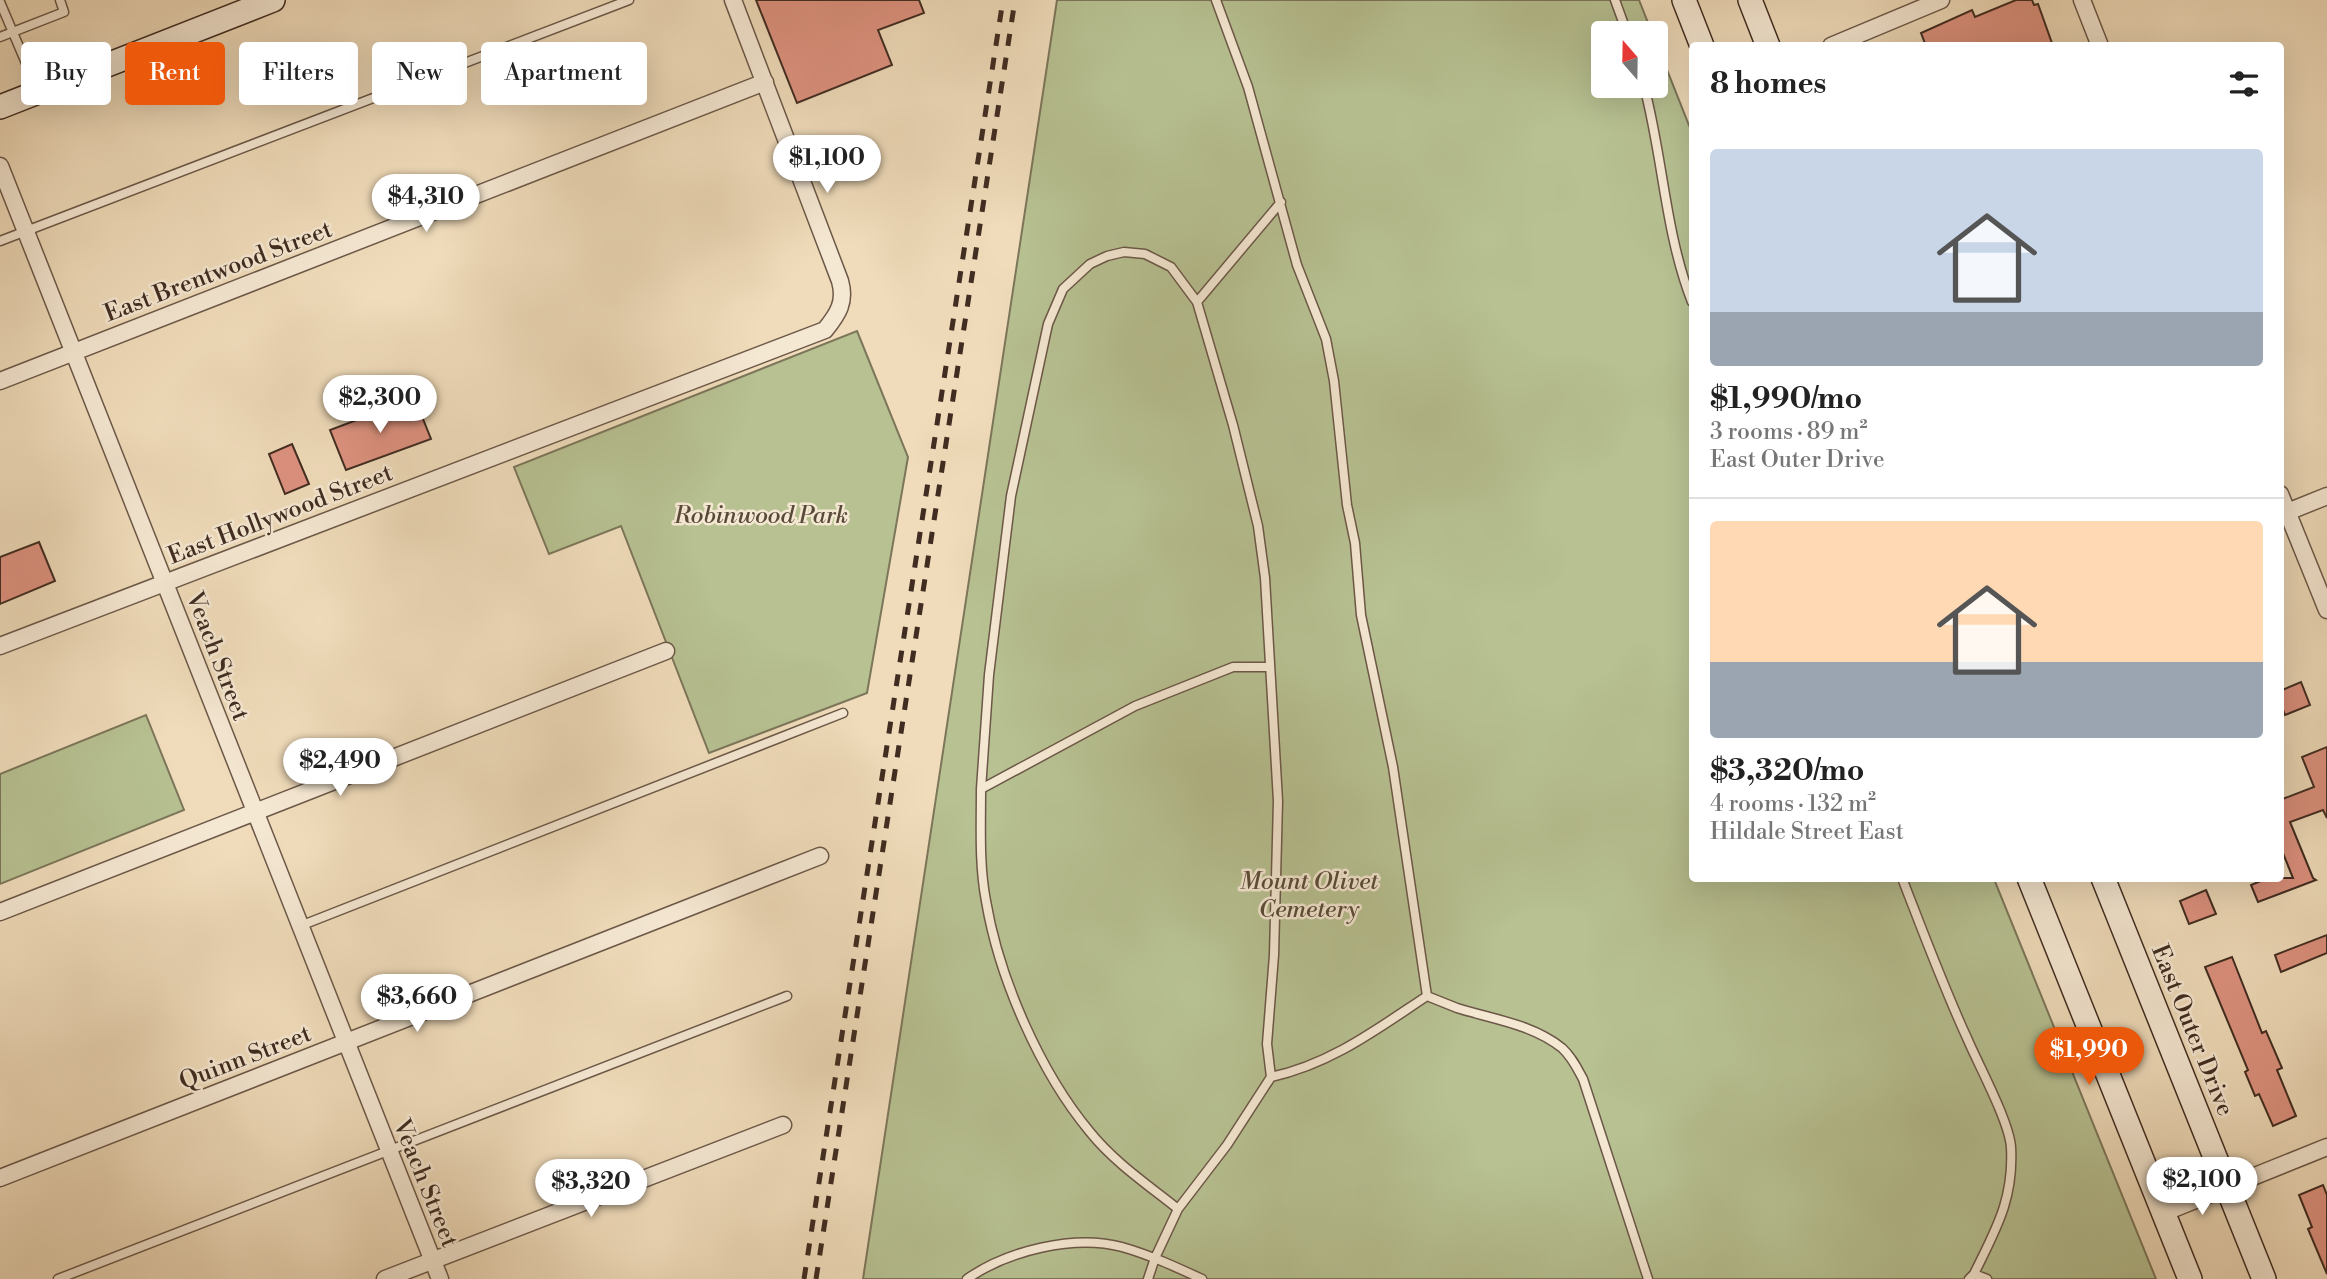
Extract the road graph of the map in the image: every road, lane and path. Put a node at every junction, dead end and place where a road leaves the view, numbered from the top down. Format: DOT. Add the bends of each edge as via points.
graph roads {
  1 [pos="60,0"];
  2 [pos="273,0"];
  3 [pos="629,0"];
  4 [pos="733,0"];
  5 [pos="1216,0"];
  6 [pos="1615,0"];
  7 [pos="1684,0"];
  8 [pos="1750,0"];
  9 [pos="1941,0"];
  10 [pos="2082,0"];
  11 [pos="0,2"];
  12 [pos="1623,21"];
  13 [pos="13,32"];
  14 [pos="0,37"];
  15 [pos="1700,42"];
  16 [pos="1766,42"];
  17 [pos="1841,42"];
  18 [pos="2098,42"];
  19 [pos="21,51"];
  20 [pos="111,63"];
  21 [pos="765,82"];
  22 [pos="1647,98"];
  23 [pos="21,99"];
  24 [pos="0,107"];
  25 [pos="0,166"];
  26 [pos="1281,202"];
  27 [pos="26,231"];
  28 [pos="0,241"];
  29 [pos="1689,295"];
  30 [pos="1197,302"];
  31 [pos="74,352"];
  32 [pos="0,381"];
  33 [pos="2327,496"];
  34 [pos="2284,513"];
  35 [pos="165,582"];
  36 [pos="2327,610"];
  37 [pos="0,646"];
  38 [pos="666,651"];
  39 [pos="1269,667"];
  40 [pos="843,713"];
  41 [pos="981,789"];
  42 [pos="255,812"];
  43 [pos="820,856"];
  44 [pos="1903,882"];
  45 [pos="2031,882"];
  46 [pos="2106,882"];
  47 [pos="0,912"];
  48 [pos="300,926"];
  49 [pos="787,996"];
  50 [pos="1427,996"];
  51 [pos="346,1042"];
  52 [pos="1271,1077"];
  53 [pos="783,1125"];
  54 [pos="2327,1147"];
  55 [pos="389,1150"];
  56 [pos="0,1178"];
  57 [pos="2227,1187"];
  58 [pos="1178,1209"];
  59 [pos="2163,1213"];
  60 [pos="1155,1258"];
  61 [pos="433,1261"];
  62 [pos="1972,1277"];
  63 [pos="58,1279"];
  64 [pos="385,1279"];
  65 [pos="440,1279"];
  66 [pos="967,1279"];
  67 [pos="1148,1279"];
  68 [pos="1202,1279"];
  69 [pos="1648,1279"];
  70 [pos="1987,1279"];
  71 [pos="2190,1279"];
  72 [pos="2264,1279"];
  1 -- 13 [label="lane" via="64,12"];
  2 -- 20 [label="main road"];
  3 -- 27 [label="lane"];
  4 -- 21 [label="street"];
  5 -- 26 [label="lane" via="1248,87"];
  6 -- 12 [label="lane"];
  7 -- 15 [label="main road"];
  8 -- 16 [label="main road"];
  9 -- 17 [label="street"];
  10 -- 18 [label="street"];
  11 -- 13 [label="lane"];
  13 -- 14 [label="lane"];
  13 -- 19 [label="lane"];
  21 -- 31 [label="street, East Brentwood Street"];
  21 -- 35 [label="street, East Hollywood Street" via="843,292 836,315 825,330"];
  22 -- 29 [label="lane" via="1671,232"];
  23 -- 24 [label="main road"];
  25 -- 27 [label="street, Veach Street"];
  26 -- 30 [label="lane"];
  26 -- 50 [label="lane" via="1297,265 1326,339 1334,381 1361,615 1394,767"];
  27 -- 28 [label="lane"];
  27 -- 31 [label="street, Veach Street"];
  30 -- 39 [label="lane" via="1258,526"];
  30 -- 41 [label="lane" via="1171,267 1145,254 1124,252 1090,264 1063,289 1054,307 1011,496 989,675"];
  31 -- 32 [label="street, East Brentwood Street"];
  31 -- 35 [label="street, Veach Street"];
  33 -- 34 [label="street"];
  34 -- 36 [label="street"];
  35 -- 37 [label="street, East Hollywood Street"];
  35 -- 42 [label="street, Veach Street"];
  38 -- 42 [label="street"];
  39 -- 41 [label="lane" via="1233,667 1135,706"];
  39 -- 52 [label="lane" via="1278,801 1267,1044"];
  40 -- 48 [label="lane"];
  41 -- 58 [label="lane" via="985,900 1000,962 1023,1020 1056,1084 1091,1133"];
  42 -- 47 [label="street"];
  42 -- 48 [label="street, Veach Street"];
  43 -- 51 [label="street, Quinn Street"];
  44 -- 62 [label="lane" via="2011,1144 2006,1205"];
  45 -- 59 [label="main road"];
  46 -- 57 [label="main road, East Outer Drive"];
  48 -- 51 [label="street, Veach Street"];
  49 -- 55 [label="lane"];
  50 -- 52 [label="lane" via="1334,1056"];
  50 -- 69 [label="lane" via="1537,1032 1574,1061"];
  51 -- 55 [label="street, Veach Street"];
  51 -- 56 [label="street, Quinn Street"];
  52 -- 58 [label="lane"];
  53 -- 61 [label="street"];
  54 -- 57 [label="street"];
  55 -- 61 [label="street, Veach Street"];
  55 -- 63 [label="lane"];
  57 -- 59 [label="street"];
  57 -- 72 [label="main road, East Outer Drive"];
  58 -- 60 [label="lane"];
  59 -- 71 [label="main road"];
  60 -- 66 [label="lane" via="1119,1246 1045,1247 1016,1254"];
  60 -- 67 [label="lane"];
  60 -- 68 [label="lane"];
  61 -- 64 [label="street"];
  61 -- 65 [label="street, Veach Street"];
  62 -- 70 [label="lane"];
}
